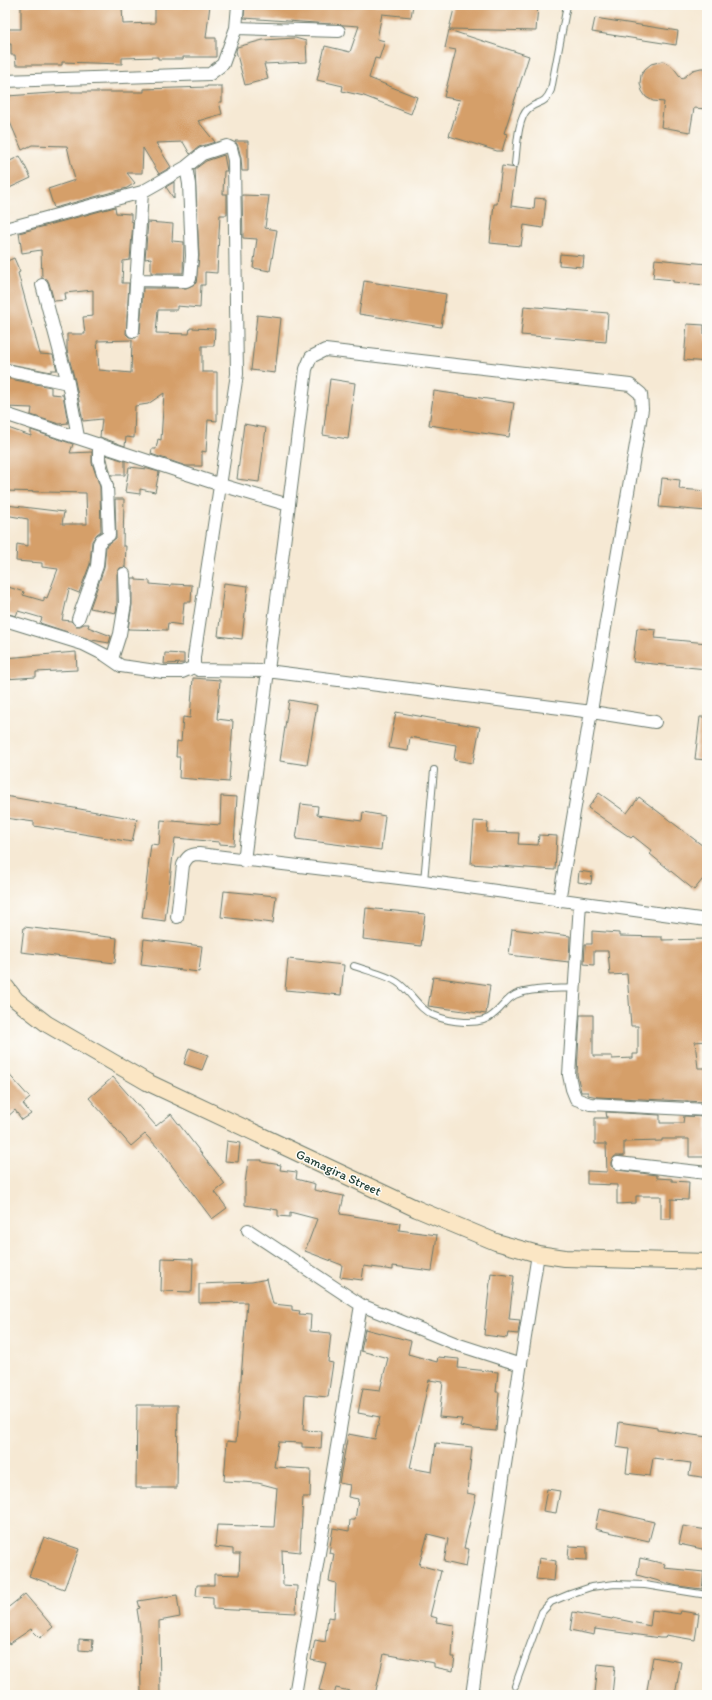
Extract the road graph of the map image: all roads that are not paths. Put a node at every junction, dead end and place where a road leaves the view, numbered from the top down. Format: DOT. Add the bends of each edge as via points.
graph roads {
  1 [pos="238,5"];
  2 [pos="567,5"];
  3 [pos="236,28"];
  4 [pos="339,31"];
  5 [pos="5,81"];
  6 [pos="515,164"];
  7 [pos="186,168"];
  8 [pos="142,192"];
  9 [pos="5,228"];
  10 [pos="136,280"];
  11 [pos="42,285"];
  12 [pos="133,331"];
  13 [pos="5,370"];
  14 [pos="68,382"];
  15 [pos="5,414"];
  16 [pos="78,437"];
  17 [pos="99,444"];
  18 [pos="221,485"];
  19 [pos="289,505"];
  20 [pos="124,574"];
  21 [pos="78,619"];
  22 [pos="5,620"];
  23 [pos="112,659"];
  24 [pos="194,667"];
  25 [pos="267,671"];
  26 [pos="592,712"];
  27 [pos="655,722"];
  28 [pos="434,770"];
  29 [pos="244,861"];
  30 [pos="424,881"];
  31 [pos="559,901"];
  32 [pos="580,904"];
  33 [pos="177,917"];
  34 [pos="707,920"];
  35 [pos="354,966"];
  36 [pos="5,986"];
  37 [pos="575,988"];
  38 [pos="707,1110"];
  39 [pos="618,1163"];
  40 [pos="707,1174"];
  41 [pos="248,1230"];
  42 [pos="538,1254"];
  43 [pos="707,1262"];
  44 [pos="361,1305"];
  45 [pos="521,1365"];
  46 [pos="707,1595"];
  47 [pos="515,1686"];
  48 [pos="295,1695"];
  49 [pos="472,1695"];
  1 -- 3 [label="street"];
  2 -- 6 [label="lane" via="551,90 547,98 527,110 522,119"];
  3 -- 4 [label="street"];
  3 -- 5 [label="street" via="223,64 210,74"];
  7 -- 8 [label="street"];
  7 -- 10 [label="street" via="192,256 190,279"];
  7 -- 18 [label="street" via="202,154 227,146 231,148 234,160 236,224 237,374"];
  8 -- 9 [label="street"];
  8 -- 10 [label="street"];
  10 -- 12 [label="street"];
  11 -- 14 [label="street"];
  13 -- 14 [label="street"];
  14 -- 16 [label="street"];
  15 -- 16 [label="street"];
  16 -- 17 [label="street"];
  17 -- 18 [label="street"];
  17 -- 21 [label="street" via="99,461 107,486 109,535 99,544 97,566"];
  18 -- 19 [label="street"];
  18 -- 24 [label="street"];
  19 -- 25 [label="street"];
  19 -- 26 [label="street" via="306,369 311,357 325,350 630,385 641,394 642,409"];
  20 -- 23 [label="street" via="125,604 120,634"];
  22 -- 23 [label="street" via="83,644"];
  23 -- 24 [label="street" via="122,666 163,672 182,672"];
  24 -- 25 [label="street" via="199,670"];
  25 -- 26 [label="street"];
  25 -- 29 [label="street"];
  26 -- 27 [label="street"];
  26 -- 31 [label="street"];
  28 -- 30 [label="lane"];
  29 -- 30 [label="street"];
  29 -- 33 [label="street" via="199,854 192,854 186,858"];
  30 -- 31 [label="street"];
  31 -- 32 [label="street"];
  32 -- 34 [label="street"];
  32 -- 37 [label="street"];
  35 -- 37 [label="lane" via="397,982 433,1015 459,1021 485,1020 495,1014 503,1003 519,993"];
  36 -- 42 [label="street, Gamagira Street" via="16,1000 47,1024 147,1082 417,1209 496,1242"];
  37 -- 38 [label="street" via="569,1075 576,1099 590,1104"];
  39 -- 40 [label="street"];
  41 -- 44 [label="street"];
  42 -- 43 [label="street, Gamagira Street" via="565,1258"];
  42 -- 45 [label="street"];
  44 -- 45 [label="street" via="459,1345"];
  44 -- 48 [label="street"];
  45 -- 49 [label="street"];
  46 -- 47 [label="lane" via="644,1585 615,1584 591,1587 552,1602 542,1612"];
}
